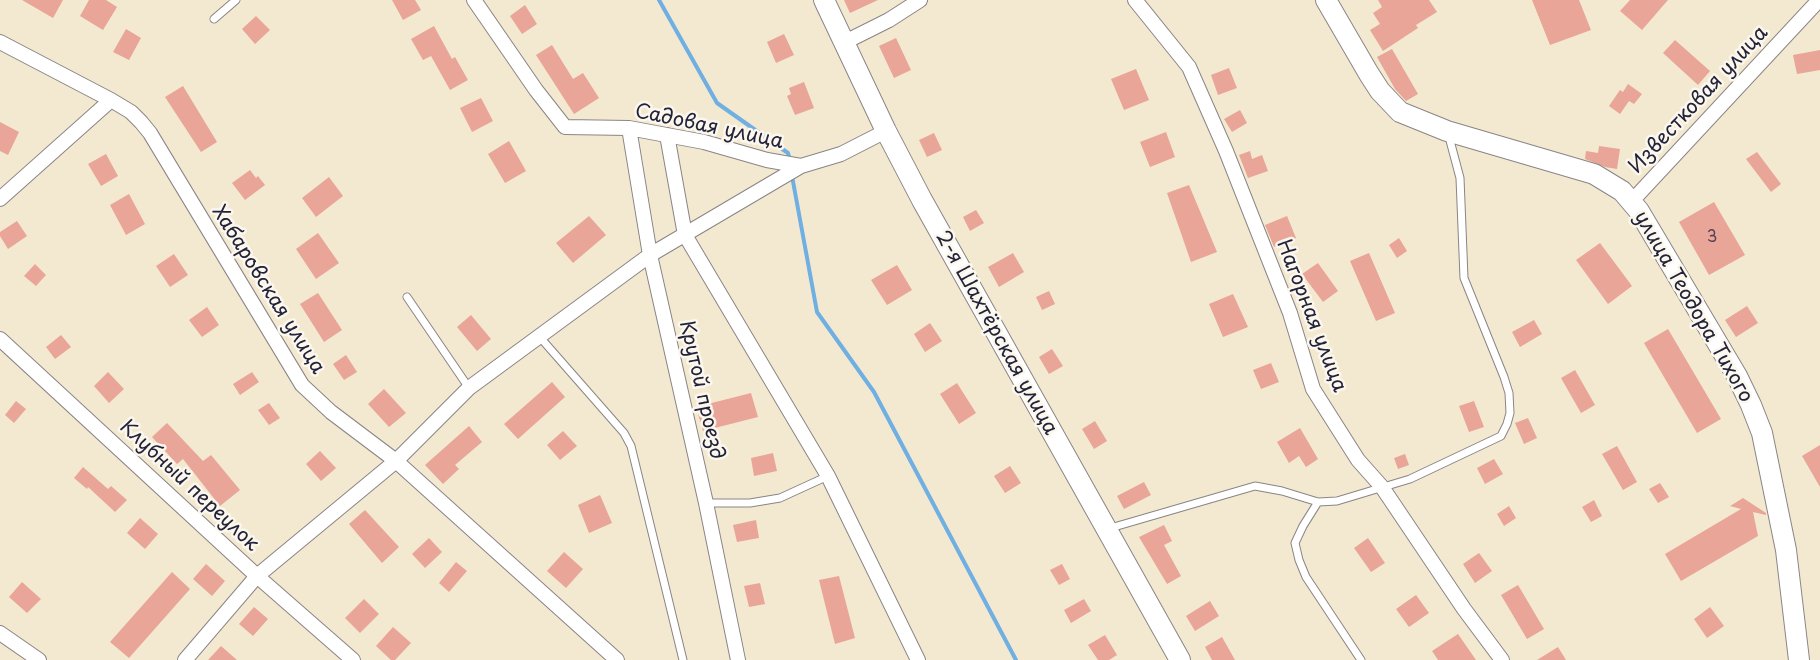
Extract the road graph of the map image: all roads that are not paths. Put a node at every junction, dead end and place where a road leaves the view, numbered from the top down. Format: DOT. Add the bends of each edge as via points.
graph roads {
  1 [pos="236,0"];
  2 [pos="474,0"];
  3 [pos="824,0"];
  4 [pos="920,0"];
  5 [pos="1135,0"];
  6 [pos="1326,0"];
  7 [pos="1819,0"];
  8 [pos="214,19"];
  9 [pos="0,42"];
  10 [pos="843,43"];
  11 [pos="111,100"];
  12 [pos="629,128"];
  13 [pos="886,131"];
  14 [pos="1447,131"];
  15 [pos="667,135"];
  16 [pos="801,165"];
  17 [pos="0,199"];
  18 [pos="1632,201"];
  19 [pos="685,235"];
  20 [pos="650,255"];
  21 [pos="407,297"];
  22 [pos="538,335"];
  23 [pos="0,339"];
  24 [pos="469,388"];
  25 [pos="396,461"];
  26 [pos="828,476"];
  27 [pos="1382,487"];
  28 [pos="1318,502"];
  29 [pos="706,503"];
  30 [pos="1105,529"];
  31 [pos="257,576"];
  32 [pos="0,633"];
  33 [pos="39,660"];
  34 [pos="185,660"];
  35 [pos="353,660"];
  36 [pos="617,660"];
  37 [pos="683,660"];
  38 [pos="738,660"];
  39 [pos="918,660"];
  40 [pos="1180,660"];
  41 [pos="1360,660"];
  42 [pos="1502,660"];
  43 [pos="1799,660"];
  1 -- 8 [label="lane"];
  2 -- 12 [label="street, Садовая улица" via="565,127"];
  3 -- 10 [label="street, 2-я Шахтёрская улица"];
  4 -- 10 [label="street"];
  5 -- 27 [label="street, Нагорная улица" via="1189,67 1290,313 1313,389 1358,460"];
  6 -- 14 [label="street, улица Теодора Тихого" via="1369,74 1393,106 1409,117"];
  7 -- 18 [label="street, Известковая улица"];
  9 -- 11 [label="street, Хабаровская улица"];
  10 -- 13 [label="street, 2-я Шахтёрская улица"];
  11 -- 17 [label="street"];
  11 -- 25 [label="street, Хабаровская улица" via="130,112 150,133 302,385"];
  12 -- 15 [label="street, Садовая улица"];
  12 -- 20 [label="street, Крутой проезд"];
  13 -- 16 [label="street, Садовая улица" via="841,154"];
  13 -- 30 [label="street, 2-я Шахтёрская улица"];
  14 -- 18 [label="street, улица Теодора Тихого" via="1594,174"];
  14 -- 27 [label="lane" via="1460,178 1464,278 1509,393 1508,424 1501,436 1410,479"];
  15 -- 16 [label="street, Садовая улица"];
  15 -- 19 [label="street"];
  16 -- 19 [label="street"];
  18 -- 43 [label="street, улица Теодора Тихого" via="1737,376 1759,424 1786,550"];
  19 -- 20 [label="street"];
  19 -- 26 [label="street"];
  20 -- 22 [label="street"];
  20 -- 29 [label="street, Крутой проезд"];
  21 -- 24 [label="lane"];
  22 -- 24 [label="street"];
  22 -- 37 [label="lane" via="631,446"];
  23 -- 31 [label="street, Клубный переулок"];
  24 -- 25 [label="street"];
  25 -- 31 [label="street"];
  25 -- 36 [label="street, Хабаровская улица"];
  26 -- 29 [label="lane" via="780,498"];
  26 -- 39 [label="street"];
  27 -- 28 [label="lane" via="1337,501"];
  27 -- 42 [label="street, Нагорная улица"];
  28 -- 30 [label="lane" via="1255,486"];
  28 -- 41 [label="lane" via="1295,543 1299,560"];
  29 -- 38 [label="street, Крутой проезд"];
  30 -- 40 [label="street, 2-я Шахтёрская улица"];
  31 -- 34 [label="street"];
  31 -- 35 [label="street, Клубный переулок"];
  32 -- 33 [label="street"];
}
